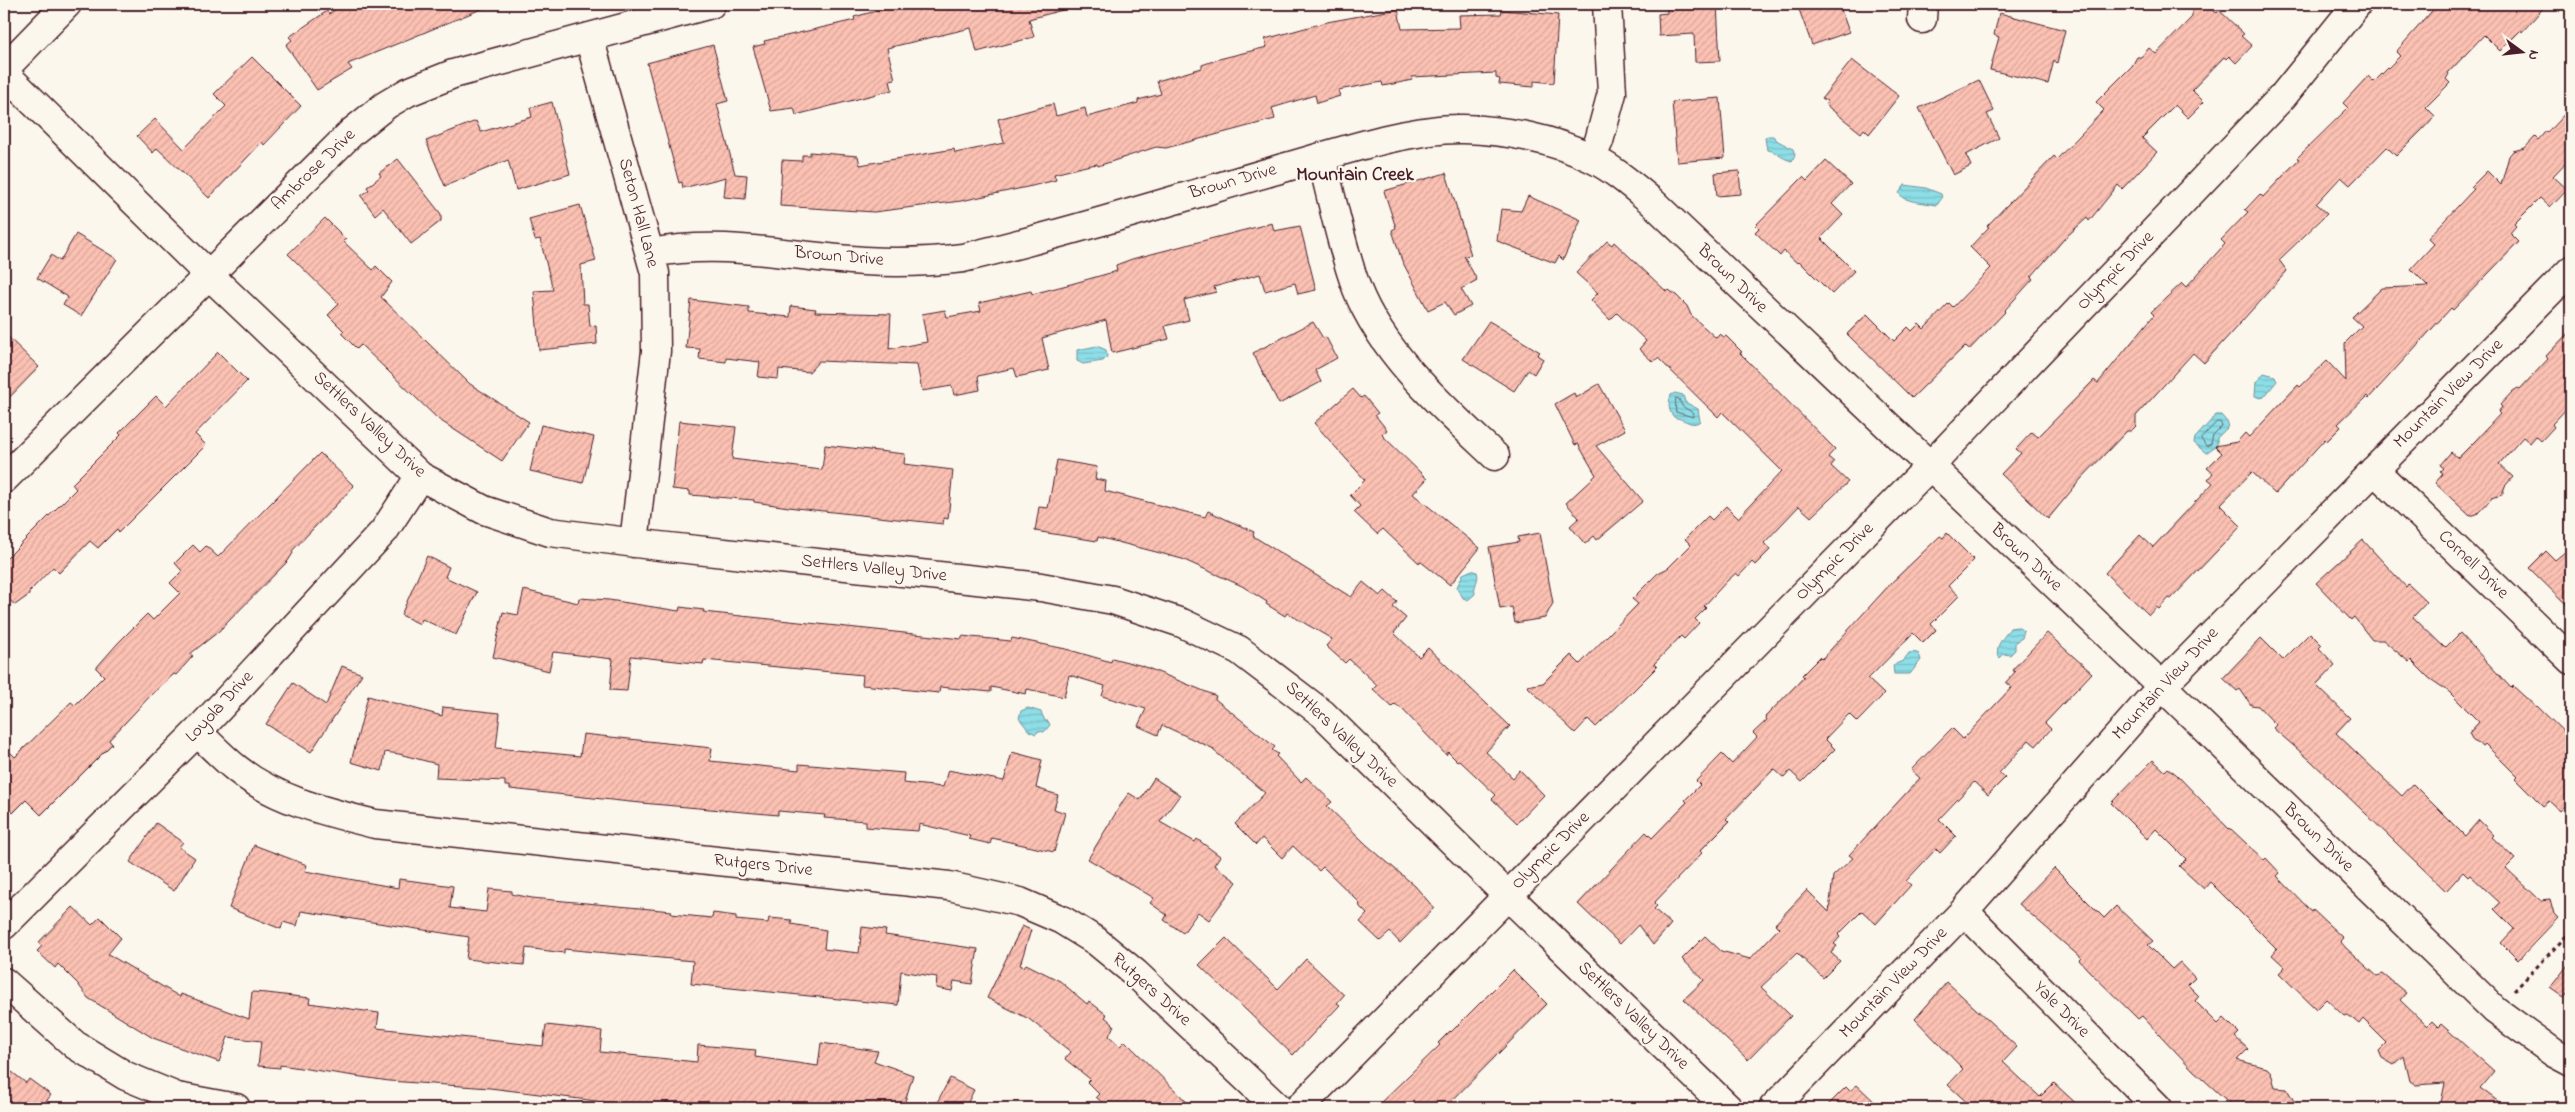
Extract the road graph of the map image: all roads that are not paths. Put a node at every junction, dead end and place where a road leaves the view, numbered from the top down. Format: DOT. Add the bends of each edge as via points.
graph roads {
  1 [pos="68,4"];
  2 [pos="712,4"];
  3 [pos="1607,4"];
  4 [pos="2358,4"];
  5 [pos="589,37"];
  6 [pos="4,69"];
  7 [pos="4,72"];
  8 [pos="1322,157"];
  9 [pos="1591,158"];
  10 [pos="651,253"];
  11 [pos="2571,270"];
  12 [pos="208,274"];
  13 [pos="1495,456"];
  14 [pos="1929,467"];
  15 [pos="2374,470"];
  16 [pos="420,476"];
  17 [pos="4,479"];
  18 [pos="634,542"];
  19 [pos="2571,660"];
  20 [pos="2162,686"];
  21 [pos="197,732"];
  22 [pos="1507,895"];
  23 [pos="1964,911"];
  24 [pos="4,924"];
  25 [pos="4,982"];
  26 [pos="2571,1062"];
  27 [pos="236,1108"];
  28 [pos="1278,1108"];
  29 [pos="1298,1108"];
  30 [pos="1728,1108"];
  31 [pos="1773,1108"];
  32 [pos="2158,1108"];
  1 -- 6 [label="street"];
  2 -- 5 [label="street, Ambrose Drive"];
  3 -- 9 [label="street" via="1612,93"];
  4 -- 14 [label="street, Olympic Drive" via="2283,96"];
  5 -- 10 [label="street, Seton Hall Lane"];
  5 -- 12 [label="street, Ambrose Drive" via="454,74 408,92 386,105 352,132"];
  7 -- 12 [label="street, Settlers Valley Drive"];
  8 -- 9 [label="street, Brown Drive" via="1410,134 1461,129 1504,132 1547,142"];
  8 -- 10 [label="street, Brown Drive" via="964,258 928,262 864,261 732,247 686,247"];
  8 -- 13 [label="street" via="1358,290 1377,327 1437,401"];
  9 -- 14 [label="street, Brown Drive" via="1632,184 1650,200"];
  10 -- 18 [label="street, Seton Hall Lane" via="655,273 656,351"];
  11 -- 15 [label="street, Mountain View Drive"];
  12 -- 16 [label="street, Settlers Valley Drive"];
  12 -- 17 [label="street, Ambrose Drive"];
  14 -- 20 [label="street, Brown Drive"];
  14 -- 22 [label="street, Olympic Drive"];
  15 -- 19 [label="street, Cornell Drive"];
  15 -- 20 [label="street, Mountain View Drive"];
  16 -- 18 [label="street, Settlers Valley Drive" via="484,510 550,532"];
  16 -- 21 [label="street, Loyola Drive" via="384,532"];
  18 -- 22 [label="street, Settlers Valley Drive" via="1041,587 1113,600 1182,623 1239,650 1323,714"];
  20 -- 23 [label="street, Mountain View Drive"];
  20 -- 26 [label="street, Brown Drive" via="2495,1010"];
  21 -- 24 [label="street, Loyola Drive"];
  21 -- 28 [label="street, Rutgers Drive" via="238,769 277,792 314,808 375,824 949,886 1020,902 1062,920 1096,941 1135,973"];
  22 -- 29 [label="street, Olympic Drive"];
  22 -- 30 [label="street, Settlers Valley Drive"];
  23 -- 31 [label="street, Mountain View Drive"];
  23 -- 32 [label="street, Yale Drive"];
  25 -- 27 [label="street" via="75,1045 126,1076 177,1097"];
}
